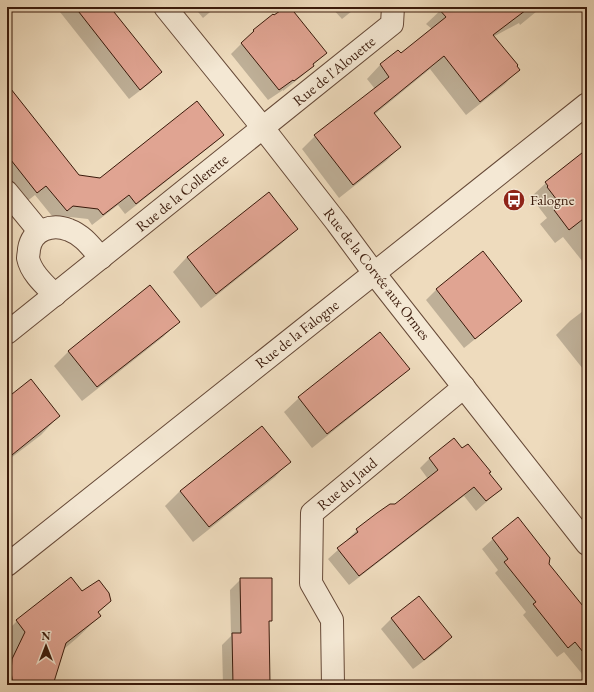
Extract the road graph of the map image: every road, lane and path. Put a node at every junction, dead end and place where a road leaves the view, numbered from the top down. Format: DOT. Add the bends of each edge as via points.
graph roads {
  1 [pos="165,7"];
  2 [pos="393,7"];
  3 [pos="587,104"];
  4 [pos="263,128"];
  5 [pos="7,192"];
  6 [pos="39,232"];
  7 [pos="101,258"];
  8 [pos="374,273"];
  9 [pos="55,295"];
  10 [pos="7,333"];
  11 [pos="464,387"];
  12 [pos="587,544"];
  13 [pos="7,565"];
  14 [pos="333,685"];
  1 -- 4 [label="street, Rue de la Corvée aux Ormes"];
  2 -- 4 [label="street, Rue de l'Alouette" via="392,24"];
  3 -- 8 [label="street, Rue de la Falogne"];
  4 -- 7 [label="street, Rue de la Collerette"];
  4 -- 8 [label="street, Rue de la Corvée aux Ormes"];
  5 -- 6 [label="street"];
  6 -- 7 [label="street" via="56,227 69,229 82,237"];
  6 -- 9 [label="street" via="34,237 28,258 35,274"];
  7 -- 9 [label="street, Rue de la Collerette"];
  8 -- 11 [label="street, Rue de la Corvée aux Ormes"];
  8 -- 13 [label="street, Rue de la Falogne"];
  9 -- 10 [label="street, Rue de la Collerette"];
  11 -- 12 [label="street, Rue de la Corvée aux Ormes"];
  11 -- 14 [label="street, Rue du Jaud" via="312,513 311,584 332,620"];
}
